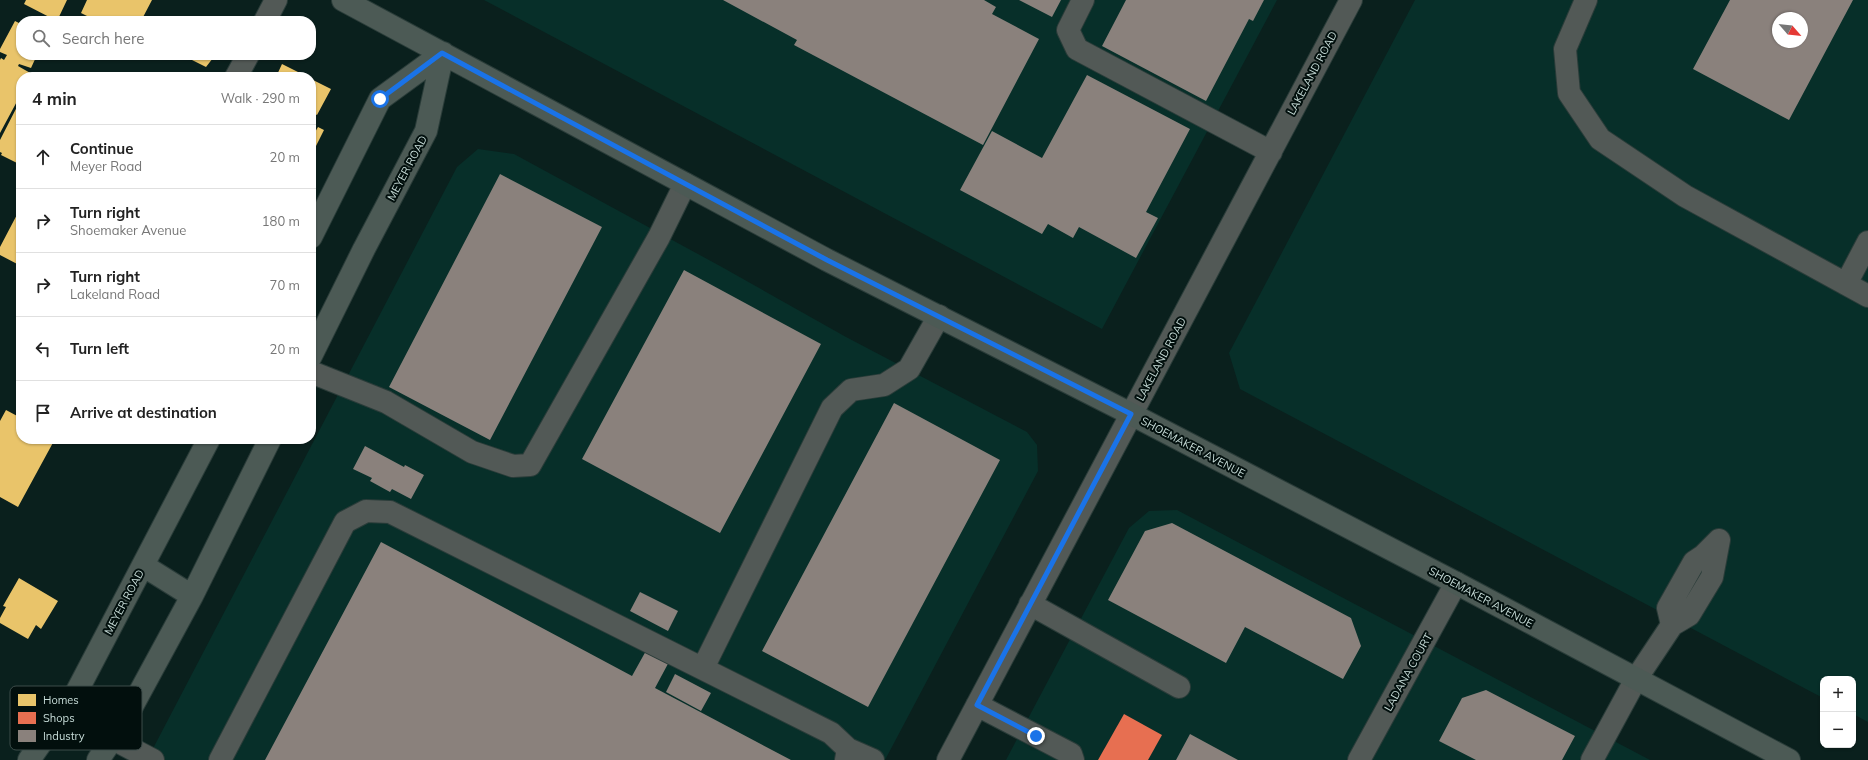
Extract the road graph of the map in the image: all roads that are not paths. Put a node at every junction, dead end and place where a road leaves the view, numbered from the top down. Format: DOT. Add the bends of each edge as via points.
graph roads {
  1 [pos="276,0"];
  2 [pos="343,0"];
  3 [pos="1083,0"];
  4 [pos="1351,0"];
  5 [pos="1586,0"];
  6 [pos="268,16"];
  7 [pos="442,53"];
  8 [pos="245,60"];
  9 [pos="239,72"];
  10 [pos="1271,152"];
  11 [pos="685,184"];
  12 [pos="316,227"];
  13 [pos="1868,242"];
  14 [pos="1846,284"];
  15 [pos="1868,296"];
  16 [pos="939,316"];
  17 [pos="316,346"];
  18 [pos="316,374"];
  19 [pos="1131,414"];
  20 [pos="207,444"];
  21 [pos="268,444"];
  22 [pos="144,566"];
  23 [pos="1456,583"];
  24 [pos="192,596"];
  25 [pos="1030,604"];
  26 [pos="1672,625"];
  27 [pos="703,668"];
  28 [pos="1636,679"];
  29 [pos="80,686"];
  30 [pos="1179,686"];
  31 [pos="142,689"];
  32 [pos="977,705"];
  33 [pos="37,750"];
  34 [pos="105,750"];
  35 [pos="134,750"];
  36 [pos="847,754"];
  37 [pos="30,760"];
  38 [pos="98,760"];
  39 [pos="153,760"];
  40 [pos="220,760"];
  41 [pos="873,760"];
  42 [pos="948,760"];
  43 [pos="1073,760"];
  44 [pos="1359,760"];
  45 [pos="1592,760"];
  46 [pos="1789,760"];
  1 -- 6 [label="street"];
  2 -- 7 [label="main road, SHOEMAKER AVENUE"];
  3 -- 10 [label="street" via="1068,30 1077,48"];
  4 -- 10 [label="street, LAKELAND ROAD"];
  5 -- 14 [label="street" via="1564,49 1569,93 1600,139 1685,196"];
  7 -- 11 [label="main road, SHOEMAKER AVENUE"];
  7 -- 12 [label="main road" via="380,99"];
  7 -- 17 [label="main road, MEYER ROAD" via="426,131"];
  8 -- 9 [label="street"];
  10 -- 19 [label="street, LAKELAND ROAD"];
  11 -- 16 [label="main road, SHOEMAKER AVENUE"];
  11 -- 18 [label="street" via="659,237 530,465 513,466 472,452 386,402"];
  13 -- 14 [label="street"];
  14 -- 15 [label="street"];
  16 -- 19 [label="main road, SHOEMAKER AVENUE"];
  16 -- 27 [label="street" via="909,369 884,385 851,390 832,408"];
  19 -- 23 [label="main road, SHOEMAKER AVENUE"];
  19 -- 25 [label="street, LAKELAND ROAD"];
  20 -- 22 [label="main road, MEYER ROAD"];
  21 -- 24 [label="main road"];
  22 -- 24 [label="main road"];
  22 -- 29 [label="main road, MEYER ROAD"];
  23 -- 28 [label="main road, SHOEMAKER AVENUE"];
  23 -- 44 [label="street, LADANA COURT"];
  24 -- 31 [label="main road"];
  25 -- 30 [label="street"];
  25 -- 32 [label="street, LAKELAND ROAD"];
  26 -- 28 [label="street"];
  27 -- 36 [label="street" via="832,733"];
  27 -- 40 [label="street" via="390,512 366,511 345,522"];
  28 -- 45 [label="street"];
  28 -- 46 [label="main road, SHOEMAKER AVENUE"];
  32 -- 42 [label="street, LAKELAND ROAD"];
  32 -- 43 [label="street" via="1071,754"];
  33 -- 37 [label="main road, MEYER ROAD"];
  34 -- 38 [label="main road"];
  35 -- 39 [label="street"];
  36 -- 41 [label="street"];
}
